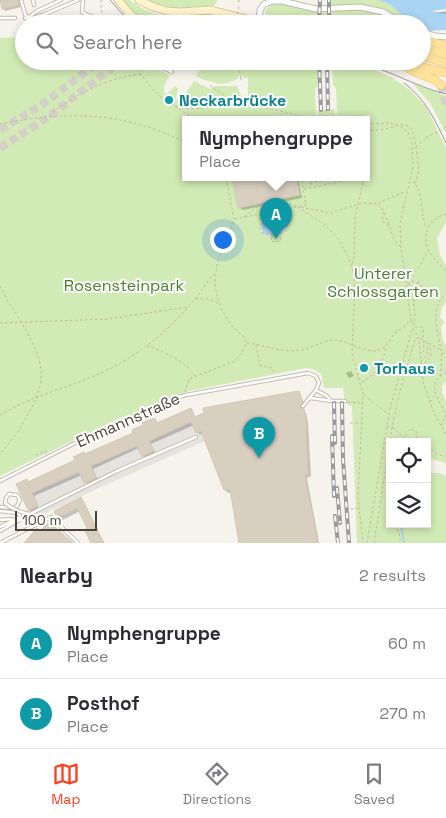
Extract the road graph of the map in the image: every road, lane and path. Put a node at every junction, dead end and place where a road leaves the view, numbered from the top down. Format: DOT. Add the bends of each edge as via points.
graph roads {
  1 [pos="21,0"];
  2 [pos="33,0"];
  3 [pos="61,0"];
  4 [pos="78,0"];
  5 [pos="83,0"];
  6 [pos="102,0"];
  7 [pos="118,0"];
  8 [pos="132,0"];
  9 [pos="139,0"];
  10 [pos="239,0"];
  11 [pos="264,2"];
  12 [pos="34,5"];
  13 [pos="194,11"];
  14 [pos="102,13"];
  15 [pos="25,15"];
  16 [pos="33,15"];
  17 [pos="43,15"];
  18 [pos="87,15"];
  19 [pos="131,15"];
  20 [pos="233,15"];
  21 [pos="238,15"];
  22 [pos="261,15"];
  23 [pos="388,15"];
  24 [pos="0,18"];
  25 [pos="15,18"];
  26 [pos="431,35"];
  27 [pos="446,37"];
  28 [pos="431,42"];
  29 [pos="446,46"];
  30 [pos="431,50"];
  31 [pos="446,54"];
  32 [pos="431,59"];
  33 [pos="446,63"];
  34 [pos="431,69"];
  35 [pos="139,70"];
  36 [pos="168,70"];
  37 [pos="239,70"];
  38 [pos="412,70"];
  39 [pos="172,72"];
  40 [pos="446,73"];
  41 [pos="142,74"];
  42 [pos="242,82"];
  43 [pos="211,85"];
  44 [pos="441,85"];
  45 [pos="235,104"];
  46 [pos="174,105"];
  47 [pos="326,110"];
  48 [pos="48,116"];
  49 [pos="188,116"];
  50 [pos="296,116"];
  51 [pos="327,116"];
  52 [pos="384,123"];
  53 [pos="0,124"];
  54 [pos="370,124"];
  55 [pos="375,124"];
  56 [pos="399,125"];
  57 [pos="446,127"];
  58 [pos="386,128"];
  59 [pos="370,130"];
  60 [pos="377,130"];
  61 [pos="182,141"];
  62 [pos="416,147"];
  63 [pos="413,148"];
  64 [pos="411,180"];
  65 [pos="227,181"];
  66 [pos="302,181"];
  67 [pos="318,181"];
  68 [pos="328,181"];
  69 [pos="338,181"];
  70 [pos="363,181"];
  71 [pos="310,182"];
  72 [pos="328,184"];
  73 [pos="415,184"];
  74 [pos="311,187"];
  75 [pos="303,189"];
  76 [pos="408,190"];
  77 [pos="269,202"];
  78 [pos="357,204"];
  79 [pos="378,204"];
  80 [pos="298,206"];
  81 [pos="271,212"];
  82 [pos="384,212"];
  83 [pos="446,214"];
  84 [pos="244,217"];
  85 [pos="272,217"];
  86 [pos="234,220"];
  87 [pos="390,227"];
  88 [pos="427,228"];
  89 [pos="280,235"];
  90 [pos="271,236"];
  91 [pos="401,246"];
  92 [pos="429,250"];
  93 [pos="352,264"];
  94 [pos="446,272"];
  95 [pos="215,273"];
  96 [pos="406,278"];
  97 [pos="421,279"];
  98 [pos="417,283"];
  99 [pos="407,284"];
  100 [pos="0,286"];
  101 [pos="422,290"];
  102 [pos="410,293"];
  103 [pos="446,294"];
  104 [pos="195,299"];
  105 [pos="413,302"];
  106 [pos="219,303"];
  107 [pos="188,307"];
  108 [pos="412,322"];
  109 [pos="20,323"];
  110 [pos="0,324"];
  111 [pos="407,327"];
  112 [pos="413,328"];
  113 [pos="418,336"];
  114 [pos="419,340"];
  115 [pos="422,340"];
  116 [pos="426,342"];
  117 [pos="247,343"];
  118 [pos="352,344"];
  119 [pos="430,344"];
  120 [pos="256,345"];
  121 [pos="386,345"];
  122 [pos="147,346"];
  123 [pos="440,350"];
  124 [pos="441,353"];
  125 [pos="420,354"];
  126 [pos="446,355"];
  127 [pos="424,358"];
  128 [pos="427,360"];
  129 [pos="420,361"];
  130 [pos="420,366"];
  131 [pos="446,373"];
  132 [pos="196,376"];
  133 [pos="440,376"];
  134 [pos="276,378"];
  135 [pos="361,382"];
  136 [pos="316,390"];
  137 [pos="363,394"];
  138 [pos="186,395"];
  139 [pos="436,395"];
  140 [pos="36,396"];
  141 [pos="310,398"];
  142 [pos="330,400"];
  143 [pos="345,401"];
  144 [pos="429,402"];
  145 [pos="362,403"];
  146 [pos="303,406"];
  147 [pos="389,414"];
  148 [pos="394,414"];
  149 [pos="0,415"];
  150 [pos="388,419"];
  151 [pos="393,420"];
  152 [pos="350,423"];
  153 [pos="361,424"];
  154 [pos="386,426"];
  155 [pos="392,427"];
  156 [pos="441,427"];
  157 [pos="446,435"];
  158 [pos="196,437"];
  159 [pos="404,438"];
  160 [pos="407,438"];
  161 [pos="417,438"];
  162 [pos="45,450"];
  163 [pos="431,450"];
  164 [pos="0,453"];
  165 [pos="36,455"];
  166 [pos="446,456"];
  167 [pos="0,481"];
  168 [pos="0,507"];
  169 [pos="358,508"];
  170 [pos="346,510"];
  171 [pos="0,511"];
  172 [pos="30,514"];
  173 [pos="12,519"];
  174 [pos="0,520"];
  175 [pos="371,527"];
  176 [pos="397,528"];
  177 [pos="0,529"];
  178 [pos="376,529"];
  179 [pos="0,543"];
  180 [pos="78,543"];
  181 [pos="363,543"];
  182 [pos="367,543"];
  183 [pos="374,543"];
  184 [pos="400,543"];
  1 -- 15 [label="lane"];
  2 -- 12 [label="lane"];
  3 -- 16 [label="lane"];
  4 -- 17 [label="lane"];
  5 -- 18 [label="lane" via="82,12"];
  6 -- 14 [label="path"];
  7 -- 19 [label="main road"];
  8 -- 13 [label="main road" via="146,9 166,15"];
  9 -- 13 [label="main road" via="162,10"];
  10 -- 21 [label="path, bridge"];
  11 -- 22 [label="street"];
  11 -- 23 [label="street" via="282,1 332,10 360,7"];
  13 -- 20 [label="main road"];
  24 -- 25 [label="lane"];
  26 -- 27 [label="street"];
  28 -- 29 [label="main road"];
  30 -- 31 [label="main road"];
  32 -- 33 [label="main road"];
  34 -- 40 [label="main road"];
  35 -- 41 [label="path"];
  36 -- 39 [label="lane"];
  37 -- 42 [label="path, bridge"];
  38 -- 44 [label="main road" via="433,78"];
  41 -- 46 [label="path" via="158,94"];
  41 -- 48 [label="path" via="95,86"];
  43 -- 45 [label="path"];
  45 -- 46 [label="path" via="198,108"];
  45 -- 50 [label="path"];
  46 -- 49 [label="path"];
  47 -- 51 [label="path"];
  48 -- 53 [label="path"];
  48 -- 61 [label="path" via="110,118"];
  52 -- 55 [label="path"];
  52 -- 56 [label="path"];
  52 -- 58 [label="path"];
  54 -- 55 [label="path"];
  55 -- 60 [label="path"];
  56 -- 58 [label="path"];
  56 -- 62 [label="path" via="410,127"];
  56 -- 63 [label="path" via="408,132"];
  57 -- 62 [label="path, bridge"];
  58 -- 60 [label="path"];
  59 -- 60 [label="path"];
  62 -- 63 [label="path"];
  62 -- 73 [label="path" via="419,161"];
  63 -- 64 [label="path"];
  64 -- 73 [label="path"];
  64 -- 76 [label="path"];
  65 -- 86 [label="path"];
  66 -- 75 [label="path"];
  67 -- 71 [label="path"];
  68 -- 72 [label="path"];
  69 -- 72 [label="path"];
  70 -- 78 [label="path"];
  71 -- 74 [label="path"];
  72 -- 74 [label="path"];
  73 -- 88 [label="path"];
  74 -- 75 [label="path"];
  75 -- 80 [label="path" via="306,205"];
  76 -- 79 [label="path"];
  76 -- 91 [label="path" via="400,223"];
  77 -- 80 [label="path" via="284,201"];
  77 -- 81 [label="path"];
  77 -- 84 [label="path" via="255,207"];
  78 -- 79 [label="path"];
  78 -- 80 [label="path" via="330,213"];
  78 -- 93 [label="path"];
  79 -- 82 [label="path"];
  80 -- 81 [label="path"];
  80 -- 93 [label="path" via="333,233"];
  81 -- 84 [label="path"];
  81 -- 85 [label="path"];
  82 -- 87 [label="path"];
  82 -- 87 [label="path" via="382,221"];
  83 -- 88 [label="path" via="436,218"];
  84 -- 86 [label="path"];
  85 -- 89 [label="path" via="287,222 286,230"];
  85 -- 90 [label="path" via="263,221 260,227 262,233"];
  86 -- 95 [label="path"];
  87 -- 91 [label="path" via="394,241"];
  88 -- 92 [label="path"];
  89 -- 90 [label="path"];
  89 -- 90 [label="path" via="281,241 272,242"];
  91 -- 96 [label="path"];
  92 -- 94 [label="path"];
  92 -- 96 [label="path" via="420,266"];
  93 -- 118 [label="path" via="355,287"];
  95 -- 104 [label="path"];
  95 -- 106 [label="path"];
  96 -- 99 [label="path"];
  97 -- 98 [label="path"];
  98 -- 99 [label="path"];
  98 -- 101 [label="path"];
  99 -- 102 [label="path"];
  99 -- 105 [label="path" via="419,289 420,297"];
  100 -- 109 [label="path"];
  102 -- 105 [label="path"];
  102 -- 108 [label="path"];
  103 -- 123 [label="path" via="438,302 436,311"];
  104 -- 106 [label="path"];
  104 -- 107 [label="path"];
  105 -- 108 [label="path" via="415,313"];
  106 -- 117 [label="path" via="231,325"];
  107 -- 109 [label="path" via="108,319"];
  107 -- 122 [label="path"];
  108 -- 111 [label="path"];
  108 -- 112 [label="path"];
  109 -- 110 [label="path"];
  109 -- 140 [label="path" via="40,364 41,380"];
  111 -- 112 [label="path"];
  111 -- 121 [label="path" via="398,330"];
  112 -- 113 [label="path"];
  112 -- 115 [label="path" via="422,328"];
  112 -- 147 [label="path"];
  113 -- 114 [label="path"];
  113 -- 148 [label="path"];
  114 -- 115 [label="path"];
  114 -- 125 [label="path"];
  115 -- 116 [label="path"];
  115 -- 125 [label="path" via="424,351"];
  116 -- 119 [label="path"];
  116 -- 127 [label="path" via="428,355"];
  117 -- 120 [label="path"];
  117 -- 132 [label="path" via="234,361"];
  118 -- 120 [label="path" via="334,340 313,348 287,352"];
  118 -- 121 [label="path" via="368,351"];
  118 -- 135 [label="path" via="352,358"];
  119 -- 123 [label="path"];
  119 -- 128 [label="path" via="431,356"];
  120 -- 134 [label="path" via="260,365 274,370"];
  121 -- 135 [label="path" via="377,370"];
  122 -- 132 [label="path" via="192,370"];
  122 -- 140 [label="path" via="100,374"];
  123 -- 124 [label="path"];
  124 -- 126 [label="path"];
  124 -- 133 [label="path"];
  125 -- 129 [label="path"];
  127 -- 128 [label="path"];
  127 -- 129 [label="path"];
  128 -- 130 [label="path"];
  129 -- 130 [label="path"];
  130 -- 144 [label="path"];
  131 -- 133 [label="path"];
  132 -- 138 [label="path" via="188,381"];
  133 -- 139 [label="path" via="435,385"];
  134 -- 136 [label="lane, Ehmannstraße" via="311,373 318,380"];
  134 -- 138 [label="lane, Ehmannstraße"];
  135 -- 137 [label="path"];
  136 -- 141 [label="lane"];
  136 -- 142 [label="lane"];
  137 -- 145 [label="path"];
  137 -- 147 [label="path"];
  138 -- 167 [label="lane, Ehmannstraße" via="137,413"];
  139 -- 144 [label="path"];
  139 -- 156 [label="path" via="446,414"];
  140 -- 149 [label="path"];
  140 -- 164 [label="path" via="26,418"];
  141 -- 142 [label="lane"];
  141 -- 146 [label="lane"];
  142 -- 143 [label="lane"];
  143 -- 145 [label="path"];
  144 -- 156 [label="path"];
  145 -- 153 [label="path"];
  147 -- 148 [label="path"];
  147 -- 150 [label="path"];
  148 -- 151 [label="path"];
  150 -- 151 [label="path"];
  150 -- 154 [label="path"];
  151 -- 155 [label="path"];
  152 -- 153 [label="path"];
  153 -- 169 [label="path"];
  154 -- 155 [label="path"];
  154 -- 175 [label="path"];
  155 -- 159 [label="path"];
  155 -- 178 [label="path"];
  156 -- 157 [label="path"];
  158 -- 172 [label="lane"];
  160 -- 161 [label="path" via="407,432 412,429 416,431"];
  162 -- 165 [label="path"];
  163 -- 166 [label="path"];
  168 -- 172 [label="lane, bridge" via="14,508 17,506 20,500 17,495 9,494 5,503 9,507 18,512"];
  169 -- 170 [label="path"];
  169 -- 181 [label="path"];
  171 -- 177 [label="lane" via="20,515"];
  172 -- 177 [label="lane"];
  173 -- 174 [label="lane"];
  175 -- 178 [label="path"];
  175 -- 182 [label="path"];
  176 -- 184 [label="path"];
  178 -- 183 [label="path"];
  179 -- 180 [label="lane" via="51,516"];
}
